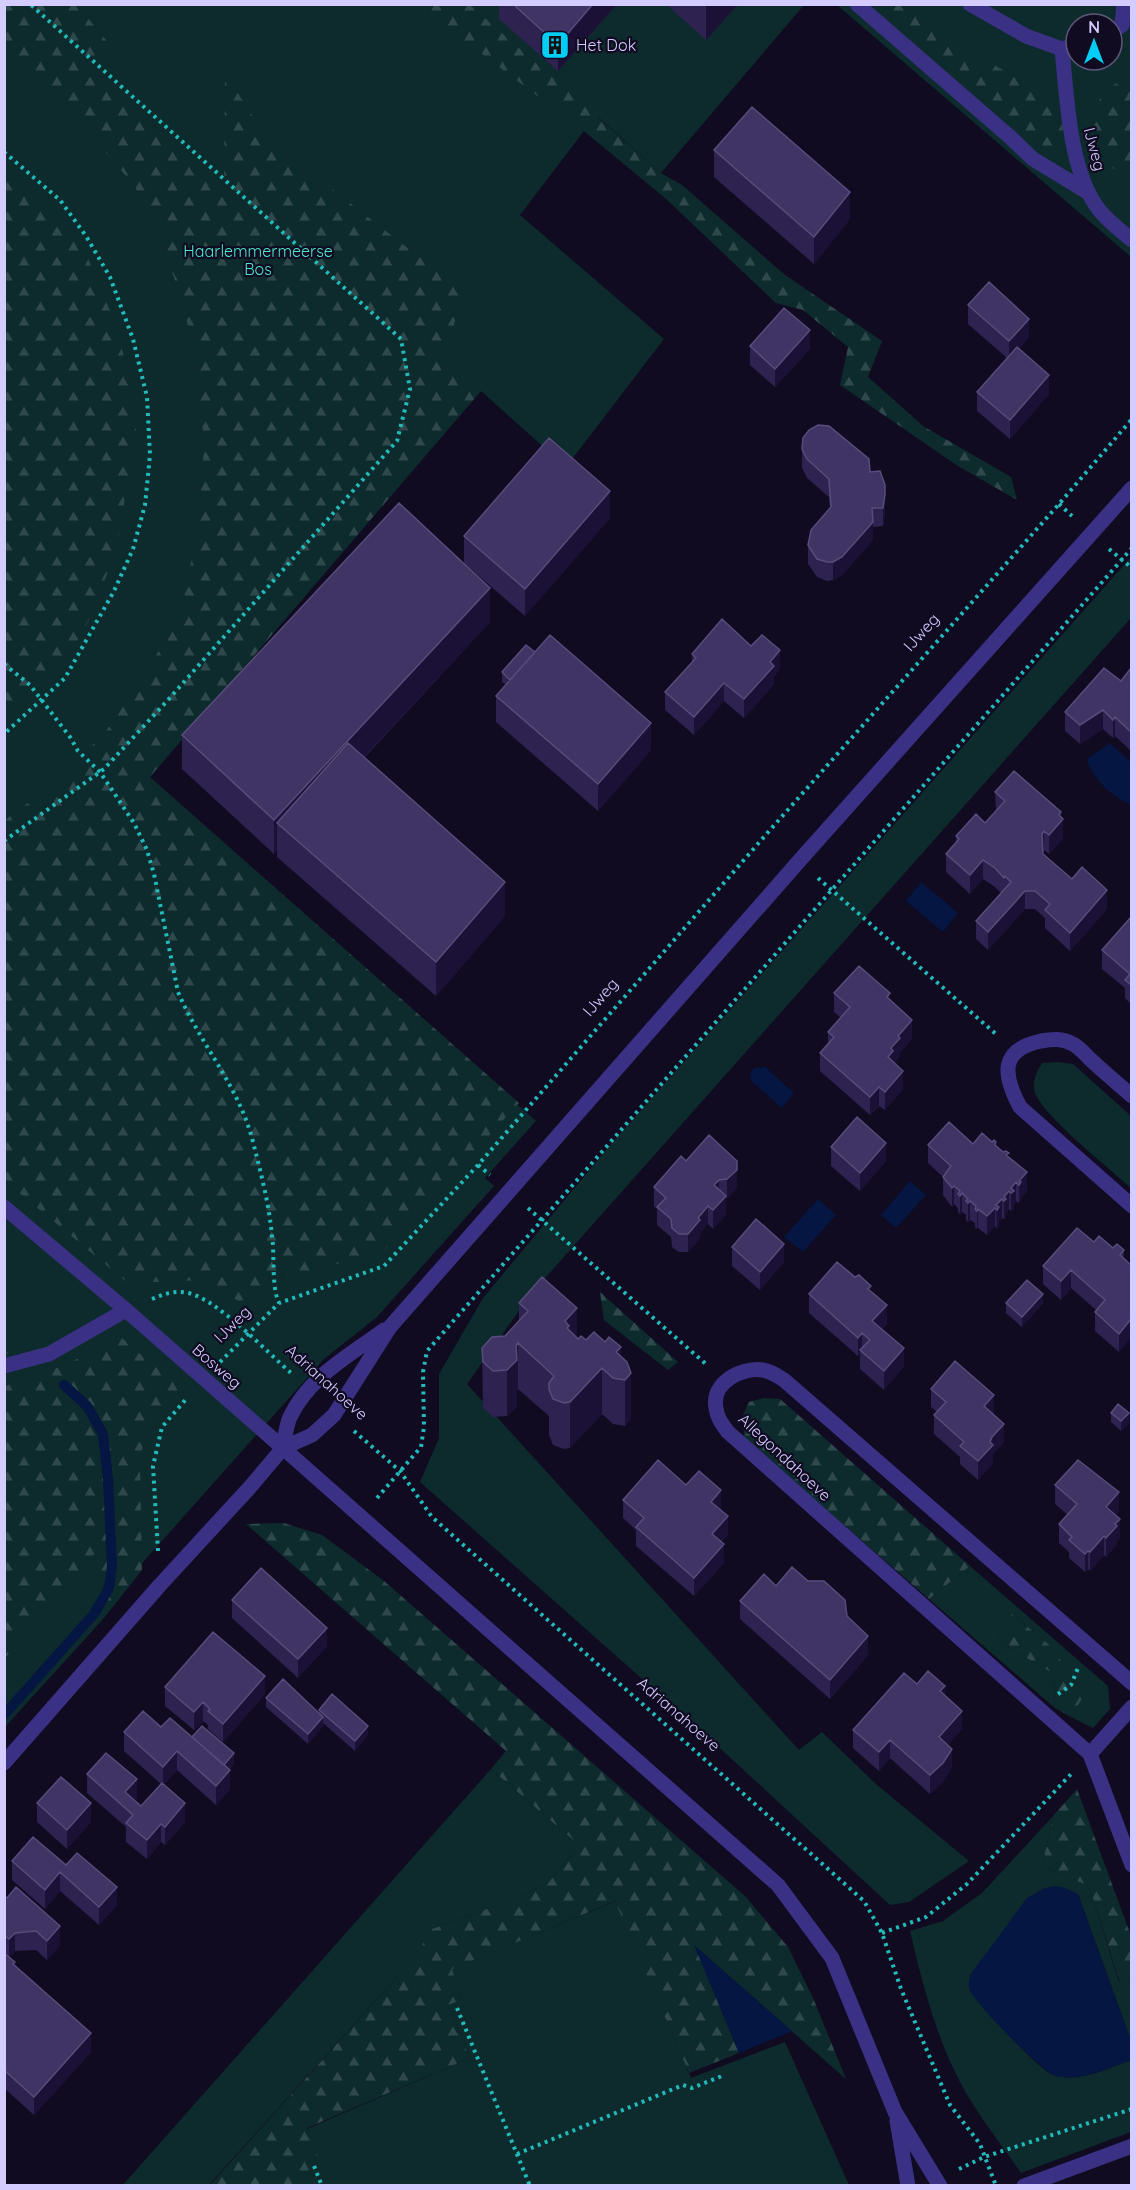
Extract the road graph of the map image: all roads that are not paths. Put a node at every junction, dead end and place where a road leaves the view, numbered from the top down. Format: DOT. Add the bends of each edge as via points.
graph roads {
  1 [pos="857,4"];
  2 [pos="970,4"];
  3 [pos="1064,46"];
  4 [pos="1069,72"];
  5 [pos="1089,193"];
  6 [pos="1131,240"];
  7 [pos="1131,488"];
  8 [pos="1131,1096"];
  9 [pos="1131,1206"];
  10 [pos="4,1207"];
  11 [pos="126,1310"];
  12 [pos="390,1327"];
  13 [pos="4,1366"];
  14 [pos="283,1448"];
  15 [pos="1131,1683"];
  16 [pos="1131,1707"];
  17 [pos="1090,1754"];
  18 [pos="4,1763"];
  19 [pos="1131,1865"];
  20 [pos="895,2112"];
  21 [pos="1131,2146"];
  22 [pos="939,2182"];
  23 [pos="909,2186"];
  24 [pos="1024,2186"];
  1 -- 5 [label="street" via="1033,159"];
  2 -- 3 [label="street" via="1026,36"];
  4 -- 5 [label="street, IJweg" via="1070,126"];
  5 -- 6 [label="street, IJweg" via="1101,212"];
  7 -- 12 [label="street"];
  8 -- 9 [label="street" via="1073,1044 1055,1038 1026,1044 1009,1063 1007,1077 1020,1107"];
  10 -- 11 [label="street, Bosweg"];
  11 -- 13 [label="street" via="49,1354"];
  11 -- 14 [label="street, Bosweg"];
  12 -- 14 [label="street" via="334,1414 312,1435"];
  12 -- 14 [label="street" via="308,1388 289,1418"];
  14 -- 18 [label="street"];
  14 -- 20 [label="street" via="778,1885 832,1958"];
  15 -- 17 [label="street, Allegondahoeve" via="784,1380 766,1370 747,1369 729,1377 715,1405 718,1419 728,1432"];
  16 -- 17 [label="street"];
  17 -- 19 [label="street, Allegondahoeve"];
  20 -- 22 [label="street"];
  20 -- 23 [label="street"];
  21 -- 24 [label="street"];
}
